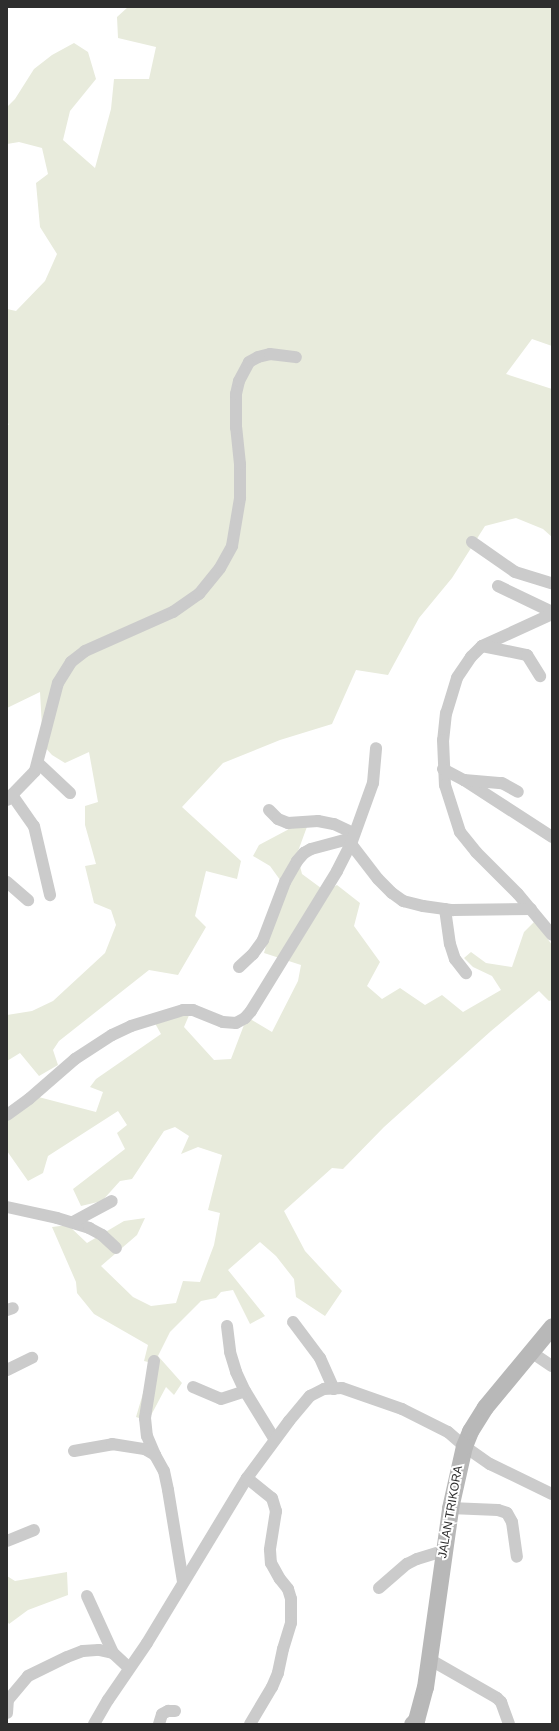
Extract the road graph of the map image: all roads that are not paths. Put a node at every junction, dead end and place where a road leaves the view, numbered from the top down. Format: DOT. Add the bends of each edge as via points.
graph roads {
  1 [pos="296,357"];
  2 [pos="472,542"];
  3 [pos="552,583"];
  4 [pos="498,586"];
  5 [pos="552,613"];
  6 [pos="482,646"];
  7 [pos="540,676"];
  8 [pos="376,748"];
  9 [pos="38,763"];
  10 [pos="443,769"];
  11 [pos="464,780"];
  12 [pos="518,792"];
  13 [pos="70,793"];
  14 [pos="10,797"];
  15 [pos="269,810"];
  16 [pos="552,837"];
  17 [pos="352,838"];
  18 [pos="7,882"];
  19 [pos="50,895"];
  20 [pos="28,900"];
  21 [pos="531,908"];
  22 [pos="446,909"];
  23 [pos="548,921"];
  24 [pos="552,935"];
  25 [pos="239,967"];
  26 [pos="466,972"];
  27 [pos="7,1114"];
  28 [pos="112,1201"];
  29 [pos="7,1207"];
  30 [pos="74,1222"];
  31 [pos="116,1248"];
  32 [pos="293,1322"];
  33 [pos="227,1326"];
  34 [pos="549,1334"];
  35 [pos="531,1352"];
  36 [pos="32,1358"];
  37 [pos="154,1361"];
  38 [pos="552,1366"];
  39 [pos="7,1370"];
  40 [pos="193,1387"];
  41 [pos="334,1389"];
  42 [pos="245,1391"];
  43 [pos="275,1440"];
  44 [pos="464,1446"];
  45 [pos="74,1451"];
  46 [pos="155,1455"];
  47 [pos="247,1478"];
  48 [pos="552,1494"];
  49 [pos="450,1508"];
  50 [pos="34,1530"];
  51 [pos="7,1541"];
  52 [pos="444,1551"];
  53 [pos="517,1557"];
  54 [pos="183,1582"];
  55 [pos="379,1588"];
  56 [pos="87,1596"];
  57 [pos="113,1653"];
  58 [pos="429,1659"];
  59 [pos="129,1668"];
  60 [pos="8,1700"];
  61 [pos="175,1711"];
  62 [pos="7,1713"];
  63 [pos="417,1722"];
  64 [pos="94,1724"];
  65 [pos="159,1724"];
  66 [pos="250,1724"];
  67 [pos="509,1724"];
  1 -- 9 [label="street" via="270,354 258,357 249,362 239,381 236,394 236,428 240,498 232,546 220,568 199,594 173,612 85,651 71,662 58,683"];
  2 -- 3 [label="street" via="515,572"];
  4 -- 5 [label="street"];
  5 -- 6 [label="street"];
  6 -- 7 [label="street" via="526,655"];
  6 -- 10 [label="street" via="471,656 457,678 446,713"];
  8 -- 17 [label="street" via="373,783"];
  9 -- 13 [label="street"];
  9 -- 14 [label="street" via="35,771"];
  10 -- 11 [label="street"];
  10 -- 21 [label="street" via="445,785 460,832"];
  11 -- 12 [label="street" via="502,783"];
  11 -- 16 [label="street"];
  14 -- 19 [label="street" via="34,826"];
  15 -- 17 [label="street" via="278,819 288,823 318,821 334,824"];
  17 -- 22 [label="street" via="378,879 392,893 403,901"];
  17 -- 25 [label="street" via="304,853 285,882 263,940"];
  17 -- 27 [label="street" via="337,871 245,1018 236,1023 223,1022 193,1010 183,1010 131,1026 75,1059 29,1099"];
  18 -- 20 [label="street"];
  21 -- 22 [label="street"];
  21 -- 23 [label="street"];
  22 -- 26 [label="street" via="450,944 455,959"];
  23 -- 24 [label="street"];
  28 -- 30 [label="street"];
  29 -- 30 [label="street"];
  30 -- 31 [label="street" via="102,1235"];
  32 -- 41 [label="street" via="320,1358"];
  33 -- 42 [label="street" via="230,1352"];
  34 -- 35 [label="street, JALAN TRIKORA"];
  35 -- 38 [label="street"];
  35 -- 44 [label="street, JALAN TRIKORA" via="485,1407"];
  36 -- 39 [label="street"];
  37 -- 46 [label="street" via="145,1418 147,1436"];
  40 -- 42 [label="street" via="221,1399"];
  41 -- 43 [label="street" via="324,1389 310,1396"];
  41 -- 44 [label="street" via="342,1388 402,1409 448,1432"];
  42 -- 43 [label="street"];
  43 -- 47 [label="street"];
  44 -- 48 [label="street" via="490,1464"];
  44 -- 49 [label="street, JALAN TRIKORA"];
  45 -- 46 [label="street" via="112,1444 145,1449"];
  46 -- 54 [label="street" via="164,1471"];
  47 -- 54 [label="street"];
  47 -- 66 [label="street" via="272,1498 276,1511 270,1550 271,1563 288,1589 291,1599 291,1623 278,1673"];
  49 -- 52 [label="street, JALAN TRIKORA"];
  49 -- 53 [label="street" via="498,1510 506,1513 512,1522"];
  50 -- 51 [label="street"];
  52 -- 55 [label="street" via="408,1564"];
  52 -- 58 [label="street, JALAN TRIKORA"];
  54 -- 59 [label="street"];
  56 -- 57 [label="street"];
  57 -- 59 [label="street"];
  57 -- 60 [label="street" via="99,1650 83,1651 53,1663 28,1676"];
  58 -- 63 [label="street, JALAN TRIKORA"];
  58 -- 67 [label="street" via="497,1698"];
  59 -- 64 [label="street"];
  60 -- 62 [label="street"];
  61 -- 65 [label="street" via="162,1714"];
}
